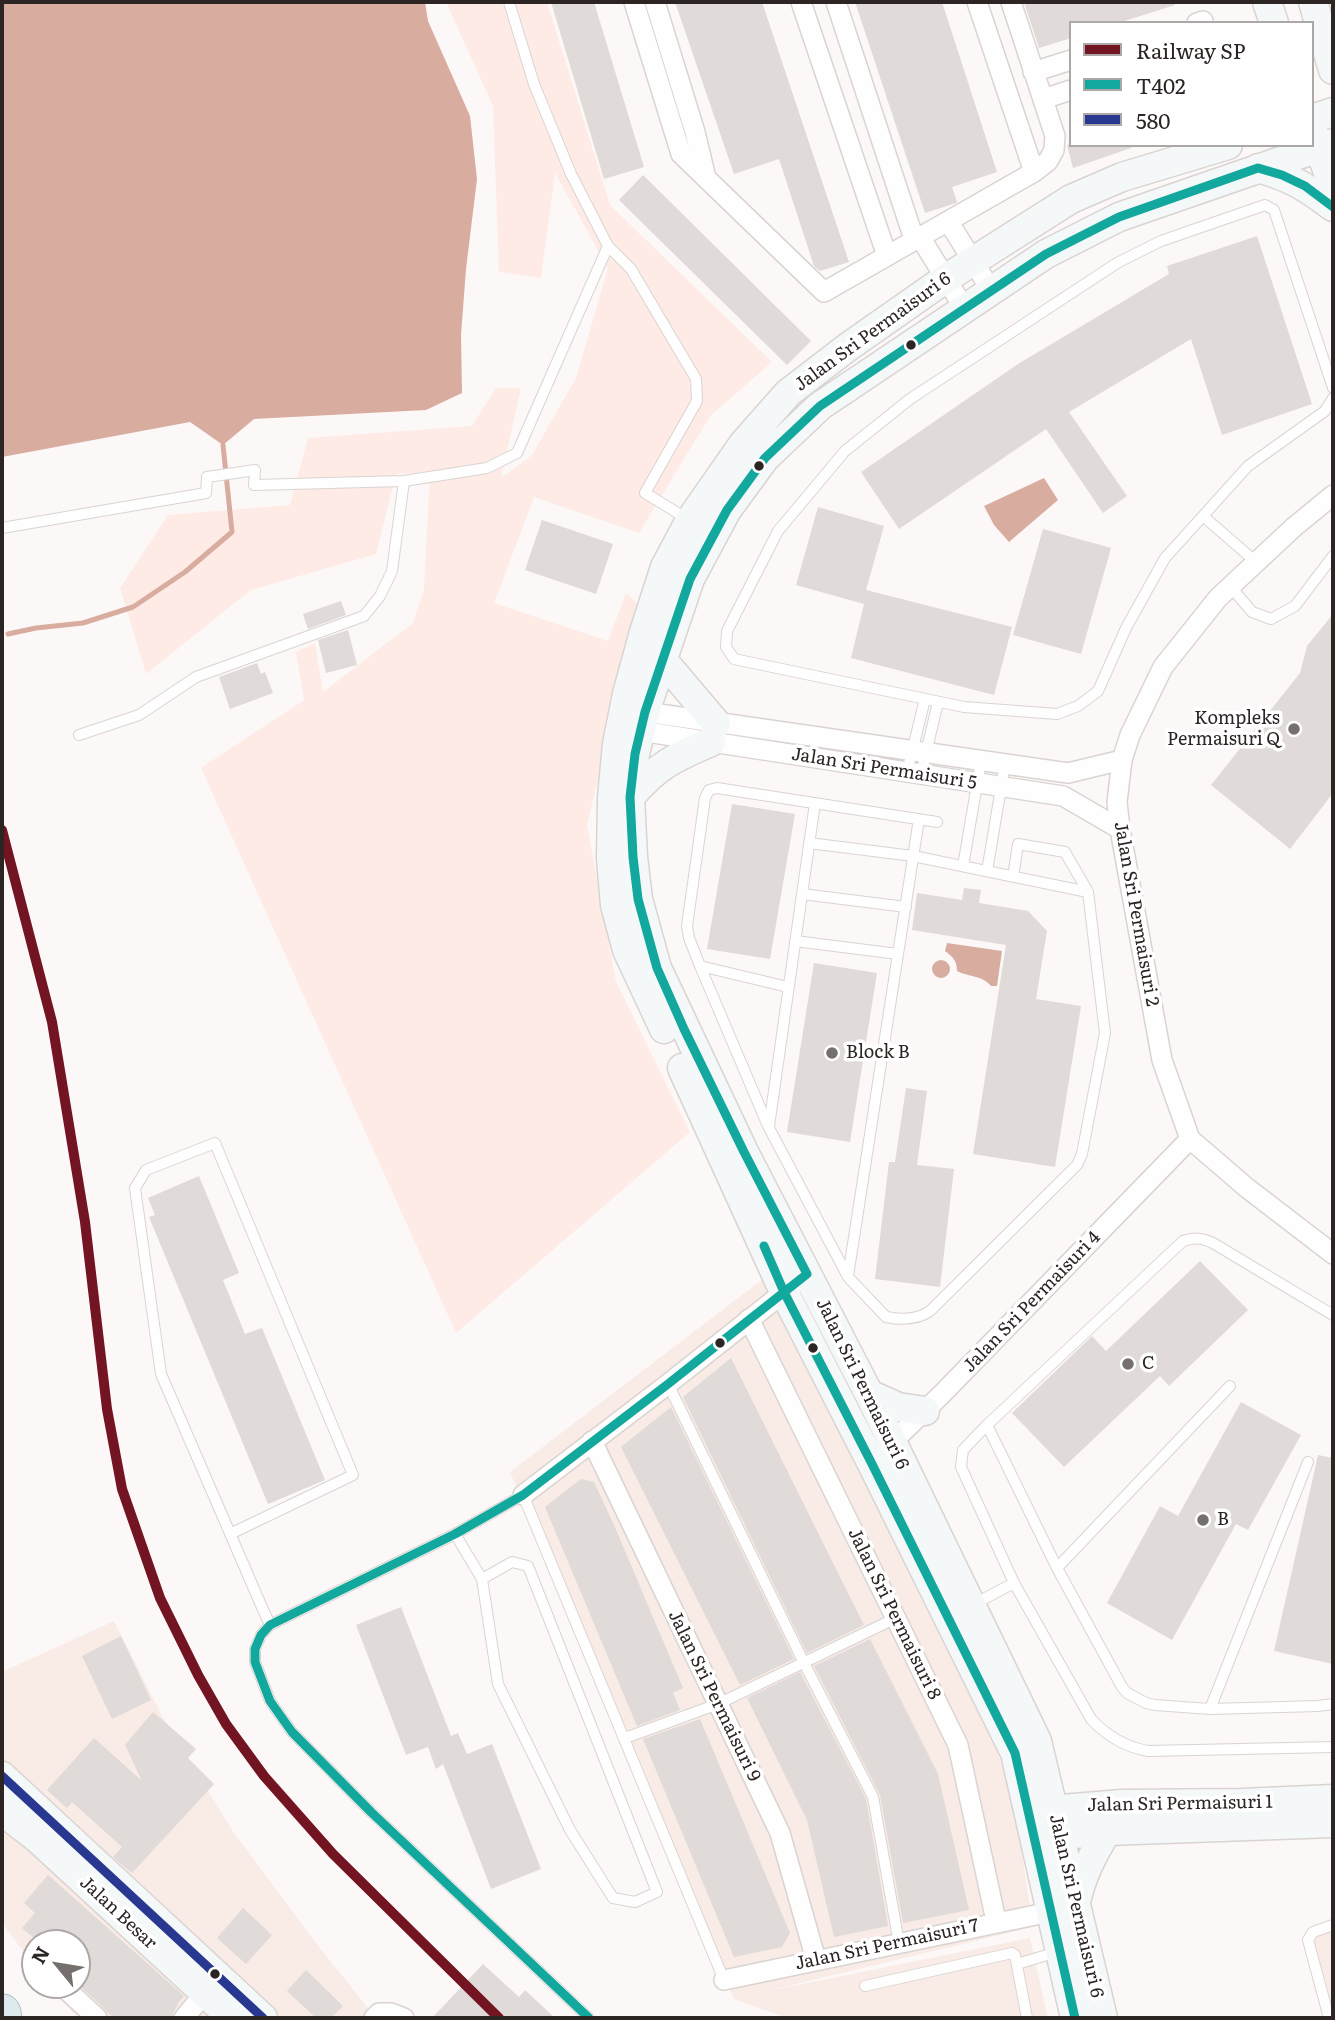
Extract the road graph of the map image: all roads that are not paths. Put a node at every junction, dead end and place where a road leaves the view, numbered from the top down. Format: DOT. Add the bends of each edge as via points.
graph roads {
  1 [pos="509,2"];
  2 [pos="634,2"];
  3 [pos="655,2"];
  4 [pos="801,2"];
  5 [pos="836,2"];
  6 [pos="977,2"];
  7 [pos="1010,2"];
  8 [pos="1267,2"];
  9 [pos="1313,2"];
  10 [pos="1274,21"];
  11 [pos="1329,41"];
  12 [pos="1069,61"];
  13 [pos="1333,70"];
  14 [pos="1034,72"];
  15 [pos="1069,91"];
  16 [pos="1043,99"];
  17 [pos="1333,112"];
  18 [pos="1314,118"];
  19 [pos="1321,140"];
  20 [pos="1221,147"];
  21 [pos="1305,147"];
  22 [pos="1258,168"];
  23 [pos="1034,172"];
  24 [pos="706,178"];
  25 [pos="1333,186"];
  26 [pos="1333,207"];
  27 [pos="948,221"];
  28 [pos="917,238"];
  29 [pos="608,246"];
  30 [pos="966,250"];
  31 [pos="887,256"];
  32 [pos="939,268"];
  33 [pos="991,289"];
  34 [pos="964,308"];
  35 [pos="1333,388"];
  36 [pos="1333,398"];
  37 [pos="404,481"];
  38 [pos="1333,495"];
  39 [pos="1203,516"];
  40 [pos="690,520"];
  41 [pos="2,528"];
  42 [pos="1333,556"];
  43 [pos="1256,562"];
  44 [pos="1230,586"];
  45 [pos="662,658"];
  46 [pos="925,699"];
  47 [pos="938,702"];
  48 [pos="632,720"];
  49 [pos="713,733"];
  50 [pos="79,736"];
  51 [pos="919,752"];
  52 [pos="1122,760"];
  53 [pos="981,761"];
  54 [pos="1004,764"];
  55 [pos="914,774"];
  56 [pos="977,783"];
  57 [pos="1001,787"];
  58 [pos="630,797"];
  59 [pos="815,803"];
  60 [pos="919,819"];
  61 [pos="937,822"];
  62 [pos="1120,828"];
  63 [pos="809,843"];
  64 [pos="914,856"];
  65 [pos="963,866"];
  66 [pos="987,871"];
  67 [pos="1013,877"];
  68 [pos="1088,892"];
  69 [pos="802,894"];
  70 [pos="906,907"];
  71 [pos="795,941"];
  72 [pos="898,954"];
  73 [pos="701,966"];
  74 [pos="788,987"];
  75 [pos="768,1126"];
  76 [pos="1190,1139"];
  77 [pos="1333,1254"];
  78 [pos="807,1274"];
  79 [pos="848,1277"];
  80 [pos="784,1292"];
  81 [pos="1333,1315"];
  82 [pos="749,1319"];
  83 [pos="668,1384"];
  84 [pos="1230,1386"];
  85 [pos="869,1394"];
  86 [pos="925,1411"];
  87 [pos="987,1425"];
  88 [pos="592,1441"];
  89 [pos="891,1443"];
  90 [pos="1308,1462"];
  91 [pos="872,1464"];
  92 [pos="523,1494"];
  93 [pos="230,1534"];
  94 [pos="455,1534"];
  95 [pos="1057,1568"];
  96 [pos="482,1579"];
  97 [pos="1014,1583"];
  98 [pos="970,1605"];
  99 [pos="896,1618"];
  100 [pos="270,1625"];
  101 [pos="804,1663"];
  102 [pos="718,1704"];
  103 [pos="1333,1704"];
  104 [pos="1210,1709"];
  105 [pos="625,1738"];
  106 [pos="1037,1741"];
  107 [pos="1333,1747"];
  108 [pos="2,1776"];
  109 [pos="1333,1799"];
  110 [pos="1122,1804"];
  111 [pos="2,1811"];
  112 [pos="1044,1823"];
  113 [pos="1333,1823"];
  114 [pos="1107,1831"];
  115 [pos="110,1891"];
  116 [pos="1063,1909"];
  117 [pos="999,1922"];
  118 [pos="1333,1925"];
  119 [pos="900,1943"];
  120 [pos="1059,1952"];
  121 [pos="816,1960"];
  122 [pos="1017,1964"];
  123 [pos="724,1980"];
  124 [pos="865,1986"];
  125 [pos="204,1994"];
  126 [pos="77,1999"];
  127 [pos="2,2013"];
  128 [pos="3,2018"];
  129 [pos="97,2018"];
  130 [pos="184,2018"];
  131 [pos="232,2018"];
  132 [pos="263,2018"];
  133 [pos="374,2018"];
  134 [pos="404,2018"];
  135 [pos="589,2018"];
  136 [pos="1027,2018"];
  137 [pos="1075,2018"];
  138 [pos="1102,2018"];
  139 [pos="1329,2018"];
  1 -- 29 [label="lane" via="534,84 571,174"];
  2 -- 24 [label="street" via="681,154"];
  3 -- 24 [label="street"];
  4 -- 31 [label="street"];
  5 -- 28 [label="street"];
  6 -- 23 [label="street"];
  7 -- 14 [label="street"];
  8 -- 10 [label="street"];
  9 -- 11 [label="street"];
  11 -- 13 [label="street"];
  12 -- 14 [label="street"];
  14 -- 16 [label="street"];
  15 -- 16 [label="street"];
  16 -- 23 [label="street" via="1055,136 1054,150"];
  17 -- 18 [label="street"];
  19 -- 25 [label="street"];
  20 -- 30 [label="street, Jalan Sri Permaisuri 6" via="1122,177"];
  21 -- 22 [label="street, Jalan Sri Permaisuri 6"];
  22 -- 26 [label="street" via="1305,186"];
  22 -- 33 [label="street, Jalan Sri Permaisuri 6" via="1119,217 1046,254"];
  23 -- 27 [label="street"];
  24 -- 31 [label="street" via="824,292"];
  27 -- 28 [label="street"];
  27 -- 30 [label="street"];
  28 -- 31 [label="street"];
  28 -- 32 [label="street"];
  29 -- 37 [label="lane" via="517,453 487,468"];
  29 -- 40 [label="lane" via="631,269 696,379 697,401 645,492"];
  30 -- 32 [label="street, Jalan Sri Permaisuri 6"];
  30 -- 33 [label="street"];
  32 -- 34 [label="street"];
  32 -- 40 [label="street, Jalan Sri Permaisuri 6" via="848,348 788,393 743,444"];
  33 -- 34 [label="street, Jalan Sri Permaisuri 6"];
  34 -- 45 [label="street, Jalan Sri Permaisuri 6" via="820,406 765,458 727,510 690,579"];
  35 -- 46 [label="lane" via="1274,210 1265,205 1161,241 1117,263 910,399 845,451 778,531 727,631 726,647 734,659"];
  36 -- 39 [label="lane" via="1325,411 1248,466"];
  37 -- 41 [label="lane" via="254,485 255,470 207,477 206,493"];
  37 -- 50 [label="lane" via="392,571 364,616 196,677 139,715"];
  38 -- 43 [label="street, Jalan Sri Permaisuri 2"];
  39 -- 43 [label="lane"];
  39 -- 47 [label="lane" via="1165,558 1098,691 1078,706 1057,714"];
  40 -- 48 [label="street, Jalan Sri Permaisuri 6" via="665,567 644,632"];
  42 -- 44 [label="lane" via="1295,606 1271,619 1252,612"];
  43 -- 44 [label="street, Jalan Sri Permaisuri 2"];
  44 -- 52 [label="street, Jalan Sri Permaisuri 2" via="1163,667 1129,735"];
  45 -- 48 [label="street, Jalan Sri Permaisuri 6"];
  45 -- 49 [label="street"];
  46 -- 47 [label="lane"];
  46 -- 51 [label="lane"];
  47 -- 51 [label="lane"];
  48 -- 49 [label="street, Jalan Sri Permaisuri 5"];
  48 -- 58 [label="street, Jalan Sri Permaisuri 6"];
  48 -- 80 [label="street, Jalan Sri Permaisuri 6" via="612,799 615,905 627,950"];
  49 -- 51 [label="street, Jalan Sri Permaisuri 5"];
  49 -- 55 [label="street, Jalan Sri Permaisuri 5"];
  49 -- 58 [label="street" via="648,776"];
  51 -- 53 [label="street, Jalan Sri Permaisuri 5"];
  51 -- 55 [label="lane"];
  52 -- 54 [label="street, Jalan Sri Permaisuri 5" via="1068,773"];
  52 -- 62 [label="street, Jalan Sri Permaisuri 2" via="1117,802"];
  53 -- 54 [label="street, Jalan Sri Permaisuri 5"];
  53 -- 56 [label="lane"];
  54 -- 57 [label="lane"];
  55 -- 56 [label="street, Jalan Sri Permaisuri 5"];
  56 -- 57 [label="street, Jalan Sri Permaisuri 5"];
  56 -- 65 [label="lane"];
  57 -- 62 [label="street, Jalan Sri Permaisuri 5" via="1063,796"];
  57 -- 66 [label="lane"];
  58 -- 78 [label="street, Jalan Sri Permaisuri 6" via="638,899 657,968"];
  59 -- 60 [label="lane"];
  59 -- 63 [label="lane"];
  59 -- 73 [label="lane" via="709,790 687,926"];
  60 -- 61 [label="lane"];
  60 -- 64 [label="lane"];
  62 -- 76 [label="street, Jalan Sri Permaisuri 2" via="1162,1060"];
  63 -- 64 [label="lane"];
  63 -- 69 [label="lane"];
  64 -- 65 [label="lane"];
  64 -- 70 [label="lane"];
  65 -- 66 [label="lane"];
  66 -- 67 [label="lane"];
  67 -- 68 [label="lane"];
  67 -- 68 [label="lane" via="1018,844 1065,852"];
  68 -- 79 [label="lane" via="1105,1033 1077,1165 923,1315 886,1317"];
  69 -- 70 [label="lane"];
  69 -- 71 [label="lane"];
  70 -- 72 [label="lane"];
  71 -- 72 [label="lane"];
  71 -- 74 [label="lane"];
  72 -- 79 [label="lane"];
  73 -- 74 [label="lane"];
  73 -- 75 [label="lane"];
  74 -- 75 [label="lane"];
  75 -- 79 [label="lane"];
  76 -- 77 [label="street, Jalan Sri Permaisuri 2"];
  76 -- 86 [label="street, Jalan Sri Permaisuri 4"];
  78 -- 80 [label="street"];
  78 -- 85 [label="street, Jalan Sri Permaisuri 6"];
  80 -- 82 [label="street"];
  80 -- 91 [label="street, Jalan Sri Permaisuri 6"];
  81 -- 87 [label="lane" via="1213,1243 1193,1238 1183,1241"];
  82 -- 83 [label="street"];
  82 -- 99 [label="street, Jalan Sri Permaisuri 8"];
  83 -- 88 [label="street"];
  83 -- 101 [label="lane"];
  84 -- 95 [label="lane"];
  85 -- 86 [label="street" via="898,1407"];
  85 -- 89 [label="street, Jalan Sri Permaisuri 6"];
  86 -- 89 [label="street, Jalan Sri Permaisuri 4"];
  87 -- 95 [label="lane"];
  87 -- 97 [label="lane" via="962,1450 961,1467"];
  88 -- 92 [label="street"];
  88 -- 102 [label="street, Jalan Sri Permaisuri 9"];
  89 -- 91 [label="street, Jalan Sri Permaisuri 4"];
  89 -- 98 [label="street, Jalan Sri Permaisuri 6"];
  90 -- 104 [label="lane"];
  91 -- 112 [label="street, Jalan Sri Permaisuri 6" via="1015,1753"];
  92 -- 94 [label="lane"];
  92 -- 105 [label="lane"];
  93 -- 93 [label="lane" via="161,1374 135,1188 146,1170 215,1143 353,1475"];
  93 -- 100 [label="lane"];
  94 -- 96 [label="lane"];
  94 -- 100 [label="lane"];
  95 -- 104 [label="lane" via="1127,1693 1146,1703"];
  96 -- 96 [label="lane" via="512,1562 528,1566 657,1892 635,1902 613,1898 570,1830 498,1684"];
  97 -- 98 [label="lane"];
  97 -- 107 [label="lane" via="1091,1719 1131,1748"];
  98 -- 106 [label="street, Jalan Sri Permaisuri 6"];
  99 -- 101 [label="lane"];
  99 -- 117 [label="street, Jalan Sri Permaisuri 8" via="958,1745"];
  100 -- 135 [label="lane" via="261,1635 254,1662 270,1701 292,1732"];
  101 -- 102 [label="lane"];
  101 -- 119 [label="lane" via="873,1797"];
  102 -- 105 [label="lane"];
  102 -- 121 [label="street, Jalan Sri Permaisuri 9" via="780,1833"];
  103 -- 104 [label="lane"];
  105 -- 123 [label="lane"];
  106 -- 110 [label="street" via="1071,1786"];
  106 -- 112 [label="street, Jalan Sri Permaisuri 6"];
  108 -- 115 [label="street, Jalan Besar"];
  109 -- 110 [label="street, Jalan Sri Permaisuri 1"];
  110 -- 112 [label="street, Jalan Sri Permaisuri 1"];
  111 -- 115 [label="street, Jalan Besar"];
  112 -- 114 [label="street, Jalan Sri Permaisuri 1"];
  112 -- 116 [label="street, Jalan Sri Permaisuri 6"];
  113 -- 114 [label="street, Jalan Sri Permaisuri 1"];
  114 -- 116 [label="street"];
  115 -- 125 [label="street, Jalan Besar"];
  115 -- 132 [label="street, Jalan Besar"];
  116 -- 117 [label="street, Jalan Sri Permaisuri 7"];
  116 -- 120 [label="street, Jalan Sri Permaisuri 6"];
  116 -- 138 [label="street, Jalan Sri Permaisuri 6"];
  117 -- 119 [label="street, Jalan Sri Permaisuri 7"];
  118 -- 139 [label="lane" via="1313,1932 1308,1940"];
  119 -- 121 [label="street, Jalan Sri Permaisuri 7"];
  120 -- 122 [label="lane"];
  120 -- 137 [label="street, Jalan Sri Permaisuri 6"];
  121 -- 123 [label="street, Jalan Sri Permaisuri 7"];
  122 -- 124 [label="lane" via="1012,1953"];
  122 -- 136 [label="lane"];
  125 -- 130 [label="street"];
  125 -- 131 [label="street, Jalan Besar"];
  126 -- 129 [label="street"];
  127 -- 128 [label="highway"];
  133 -- 134 [label="street" via="379,2013"];
}
